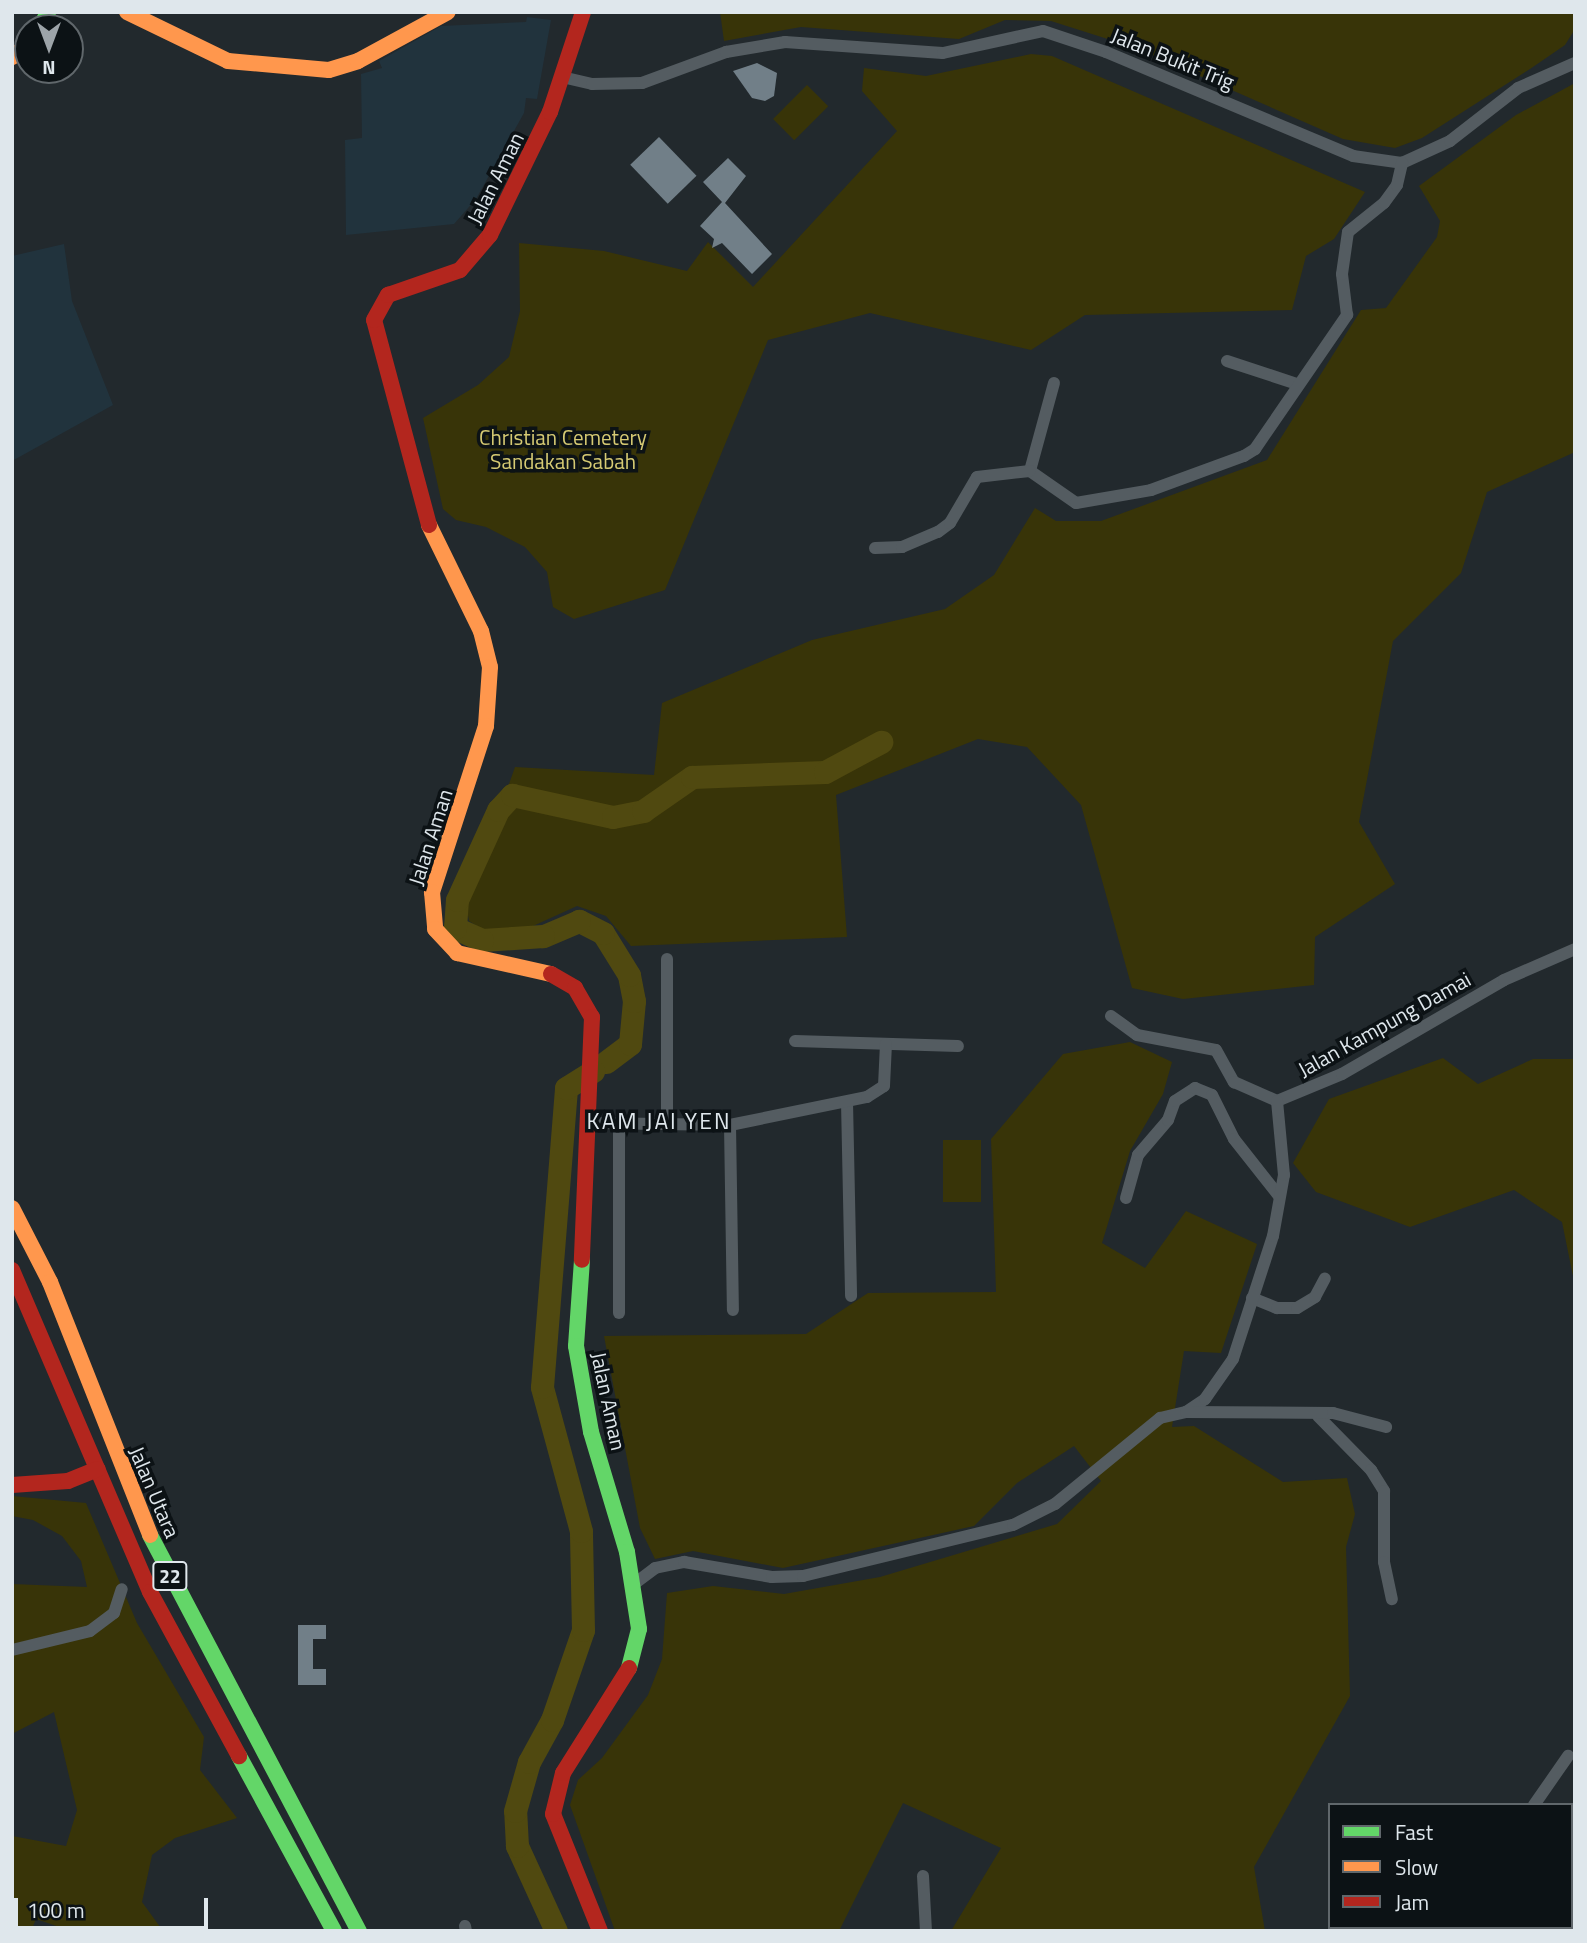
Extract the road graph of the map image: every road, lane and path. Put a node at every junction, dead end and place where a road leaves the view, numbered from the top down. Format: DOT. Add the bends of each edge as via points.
graph roads {
  1 [pos="127,12"];
  2 [pos="448,12"];
  3 [pos="579,13"];
  4 [pos="1575,63"];
  5 [pos="562,77"];
  6 [pos="1402,163"];
  7 [pos="1227,361"];
  8 [pos="1054,383"];
  9 [pos="1297,384"];
  10 [pos="1030,471"];
  11 [pos="876,548"];
  12 [pos="1575,949"];
  13 [pos="667,959"];
  14 [pos="1111,1016"];
  15 [pos="795,1041"];
  16 [pos="886,1044"];
  17 [pos="958,1046"];
  18 [pos="1277,1101"];
  19 [pos="847,1102"];
  20 [pos="590,1123"];
  21 [pos="619,1123"];
  22 [pos="667,1123"];
  23 [pos="730,1125"];
  24 [pos="1279,1196"];
  25 [pos="1126,1198"];
  26 [pos="12,1208"];
  27 [pos="12,1270"];
  28 [pos="1325,1278"];
  29 [pos="851,1296"];
  30 [pos="1252,1298"];
  31 [pos="733,1310"];
  32 [pos="619,1312"];
  33 [pos="1186,1412"];
  34 [pos="1318,1416"];
  35 [pos="1386,1427"];
  36 [pos="98,1469"];
  37 [pos="12,1485"];
  38 [pos="634,1584"];
  39 [pos="122,1589"];
  40 [pos="1392,1599"];
  41 [pos="12,1650"];
  42 [pos="1568,1756"];
  43 [pos="1535,1803"];
  44 [pos="923,1876"];
  45 [pos="334,1931"];
  46 [pos="359,1931"];
  47 [pos="600,1931"];
  48 [pos="926,1931"];
  1 -- 2 [label="main road" via="228,61 329,70 358,61"];
  3 -- 5 [label="main road, Jalan Aman"];
  4 -- 6 [label="street" via="1518,88 1450,141"];
  5 -- 6 [label="street, Jalan Bukit Trig" via="592,84 642,83 726,52 785,42 943,53 1043,31 1106,52 1353,156"];
  5 -- 20 [label="main road, Jalan Aman" via="513,197 474,258 460,270 388,295 374,320 421,508 481,631 490,667 492,691 483,737 432,892 435,929 457,953 559,975 575,988 592,1017"];
  6 -- 9 [label="street" via="1397,185 1384,203 1348,232 1343,250 1347,315"];
  7 -- 9 [label="street"];
  8 -- 10 [label="street"];
  9 -- 10 [label="street" via="1255,449 1151,490 1076,503"];
  10 -- 11 [label="street" via="977,477 944,528 902,547"];
  12 -- 18 [label="street, Jalan Kampung Damai" via="1504,980 1342,1074"];
  13 -- 22 [label="street"];
  14 -- 18 [label="street" via="1137,1035 1216,1050 1234,1082"];
  15 -- 16 [label="street"];
  16 -- 17 [label="street"];
  16 -- 19 [label="street" via="884,1086"];
  18 -- 24 [label="street" via="1284,1175"];
  19 -- 23 [label="street"];
  19 -- 29 [label="street"];
  20 -- 21 [label="street"];
  20 -- 38 [label="main road, Jalan Aman" via="576,1346 591,1432"];
  21 -- 22 [label="street"];
  21 -- 32 [label="street"];
  22 -- 23 [label="street"];
  23 -- 31 [label="street"];
  24 -- 25 [label="street" via="1234,1139 1212,1095 1195,1088 1175,1101 1168,1120 1138,1155"];
  24 -- 30 [label="street" via="1273,1236"];
  26 -- 46 [label="main road, Jalan Utara / 22" via="50,1282 137,1511"];
  27 -- 36 [label="main road, Jalan Utara / 22"];
  28 -- 30 [label="street" via="1315,1297 1297,1308 1277,1308"];
  30 -- 33 [label="street" via="1233,1359 1205,1399"];
  33 -- 34 [label="street"];
  33 -- 38 [label="street" via="1152,1423 1055,1504 1013,1525 803,1576 772,1577 684,1562 655,1568"];
  34 -- 35 [label="street" via="1352,1416"];
  34 -- 40 [label="street" via="1384,1491 1384,1562"];
  36 -- 37 [label="main road" via="68,1481"];
  36 -- 45 [label="main road, Jalan Utara / 22" via="150,1591"];
  38 -- 47 [label="main road, Jalan Aman" via="639,1629 630,1668 563,1773 554,1801 557,1828"];
  39 -- 41 [label="street" via="114,1613 90,1630"];
  42 -- 43 [label="street"];
  44 -- 48 [label="street"];
}
